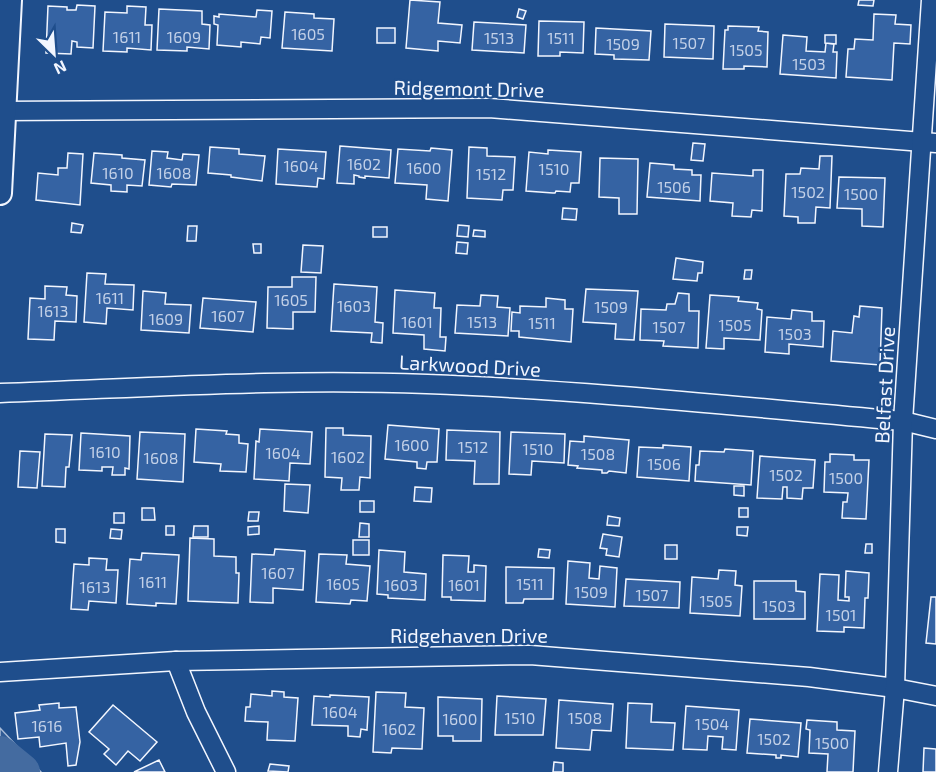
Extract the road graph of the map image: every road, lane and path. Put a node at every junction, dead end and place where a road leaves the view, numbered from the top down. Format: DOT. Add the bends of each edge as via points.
graph roads {
  1 [pos="10,0"];
  2 [pos="931,0"];
  3 [pos="2,111"];
  4 [pos="929,142"];
  5 [pos="0,193"];
  6 [pos="0,393"];
  7 [pos="903,421"];
  8 [pos="936,429"];
  9 [pos="176,661"];
  10 [pos="0,672"];
  11 [pos="895,688"];
  12 [pos="936,696"];
  13 [pos="226,772"];
  14 [pos="888,772"];
  1 -- 3 [label="street"];
  2 -- 4 [label="street, Belfast Drive"];
  3 -- 4 [label="street, Ridgemont Drive" via="489,108"];
  3 -- 5 [label="street"];
  4 -- 7 [label="street, Belfast Drive"];
  6 -- 7 [label="street, Larkwood Drive" via="285,382 427,384 633,397"];
  7 -- 8 [label="street, Larkwood Drive"];
  7 -- 11 [label="street, Belfast Drive"];
  9 -- 10 [label="street, Ridgehaven Drive"];
  9 -- 11 [label="street, Ridgehaven Drive" via="530,655 809,677"];
  9 -- 13 [label="street"];
  11 -- 12 [label="street, Ridgehaven Drive"];
  11 -- 14 [label="street, Belfast Drive"];
}
